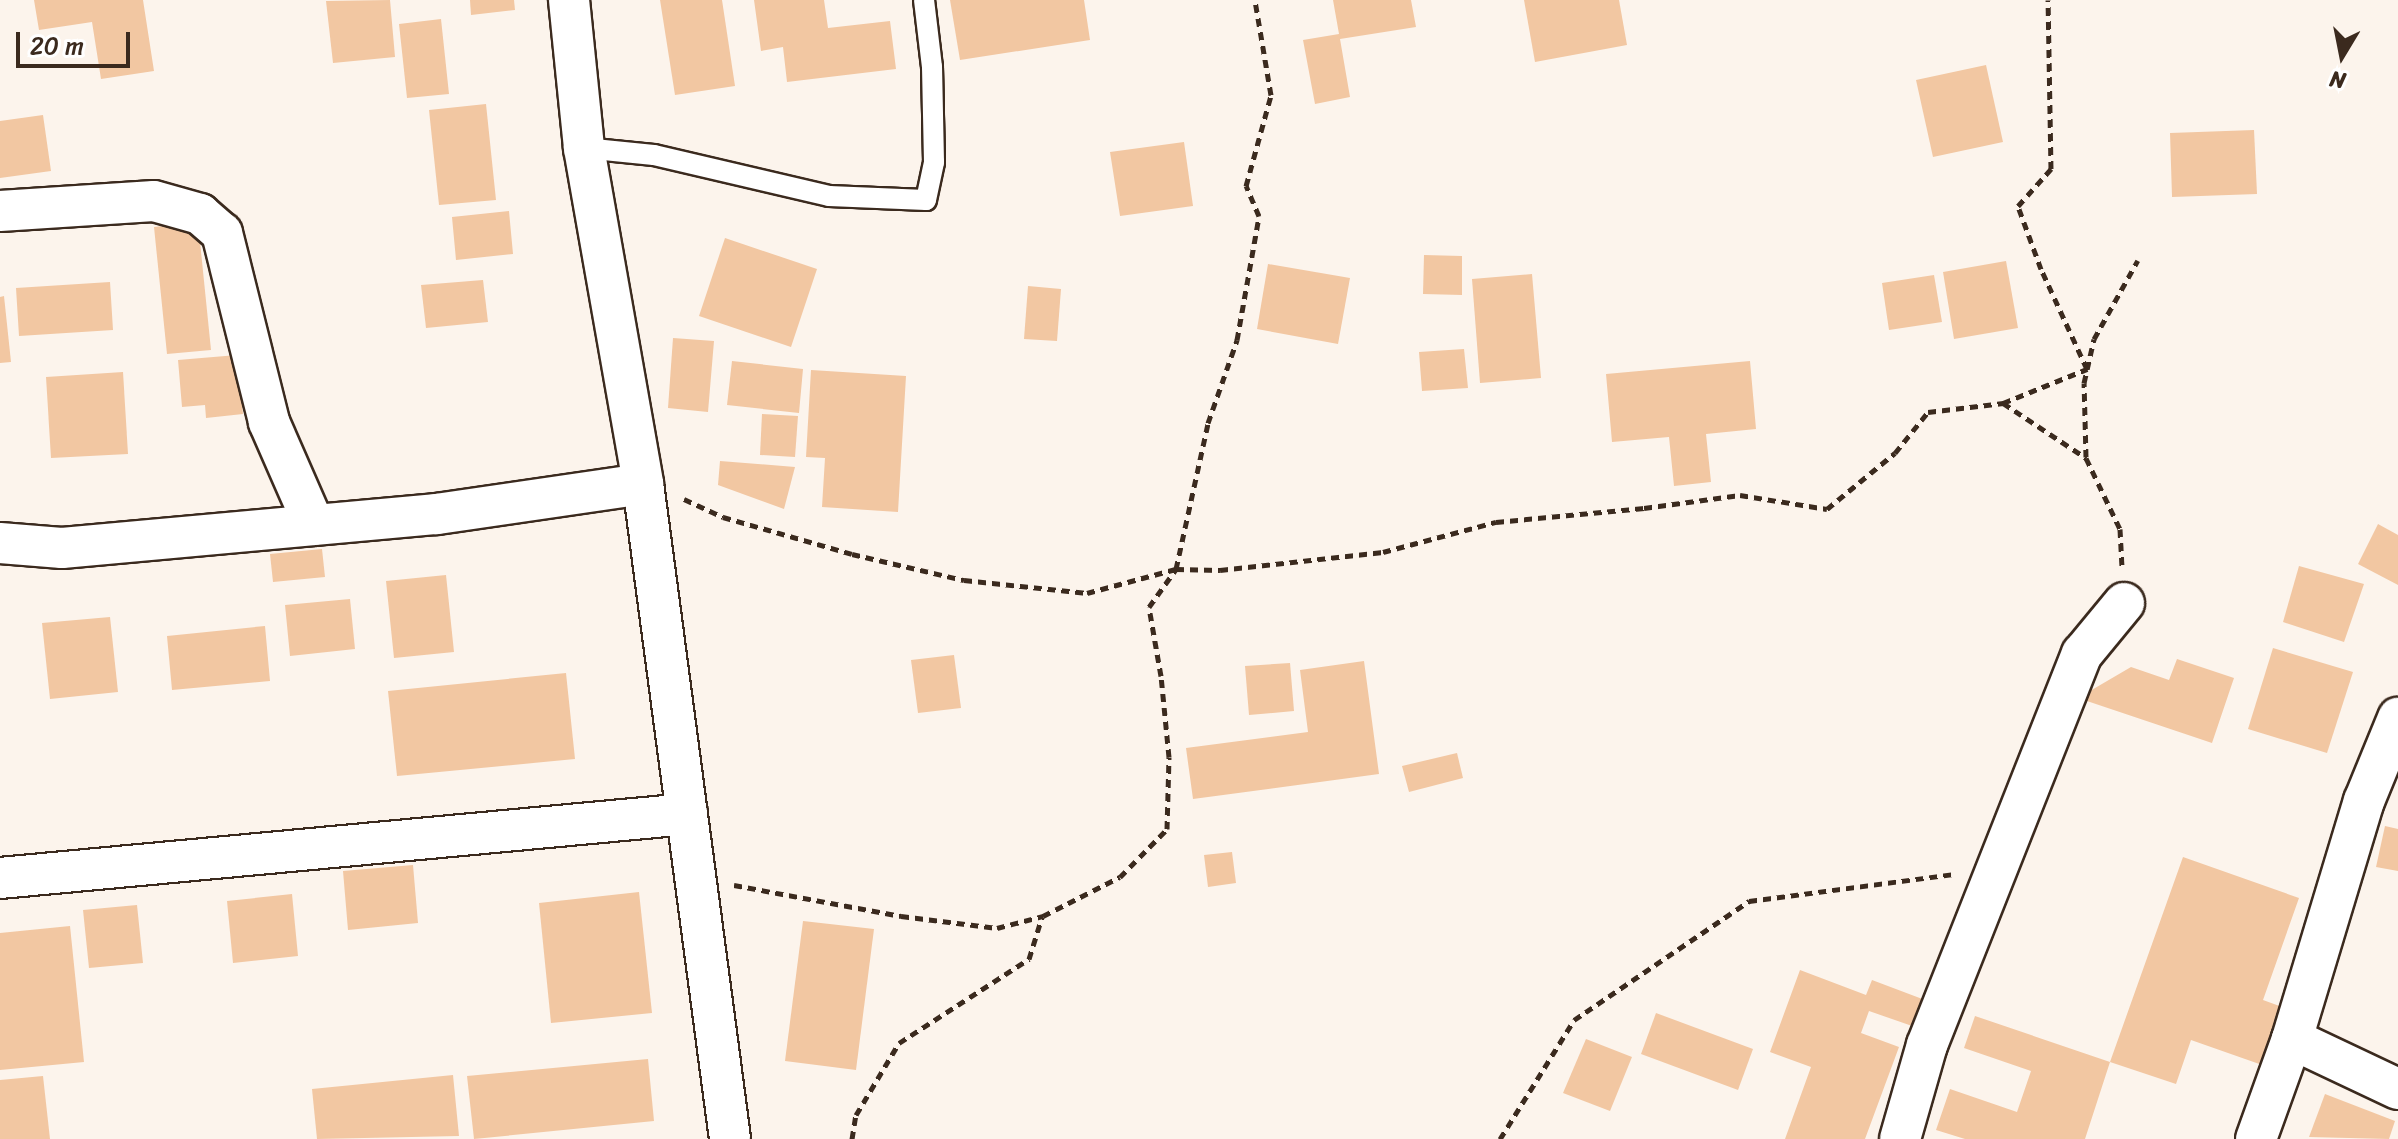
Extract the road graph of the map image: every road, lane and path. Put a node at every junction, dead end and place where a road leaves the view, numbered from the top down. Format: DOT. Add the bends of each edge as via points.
graph roads {
  1 [pos="569,0"];
  2 [pos="924,0"];
  3 [pos="1255,0"];
  4 [pos="2048,0"];
  5 [pos="584,148"];
  6 [pos="0,211"];
  7 [pos="2138,260"];
  8 [pos="2087,369"];
  9 [pos="2003,403"];
  10 [pos="2086,458"];
  11 [pos="643,484"];
  12 [pos="314,525"];
  13 [pos="0,543"];
  14 [pos="1176,569"];
  15 [pos="2124,603"];
  16 [pos="2398,718"];
  17 [pos="687,814"];
  18 [pos="1997,868"];
  19 [pos="694,877"];
  20 [pos="0,878"];
  21 [pos="1043,916"];
  22 [pos="2292,1039"];
  23 [pos="2398,1089"];
  24 [pos="730,1139"];
  25 [pos="852,1139"];
  26 [pos="1500,1139"];
  27 [pos="1900,1139"];
  28 [pos="2256,1139"];
  1 -- 5 [label="street"];
  2 -- 5 [label="lane" via="934,162 926,200 829,196 654,155"];
  3 -- 14 [label="path" via="1271,95 1246,186 1259,216 1237,340 1208,423"];
  4 -- 8 [label="path" via="2051,169 2018,206"];
  5 -- 11 [label="street"];
  6 -- 12 [label="street" via="154,201 200,214 222,233 269,422"];
  7 -- 8 [label="path" via="2094,339"];
  8 -- 9 [label="path"];
  8 -- 10 [label="path"];
  9 -- 10 [label="path"];
  9 -- 14 [label="path" via="1928,412 1895,453 1827,509 1740,495 1496,522 1383,552 1220,570"];
  10 -- 15 [label="path" via="2120,529"];
  11 -- 12 [label="street" via="437,514"];
  11 -- 14 [label="path" via="723,517 964,580 1087,593"];
  11 -- 17 [label="street"];
  12 -- 13 [label="street" via="62,548"];
  14 -- 21 [label="path" via="1149,607 1169,757 1167,829 1120,877"];
  15 -- 18 [label="street" via="2082,654"];
  16 -- 22 [label="street" via="2364,801"];
  17 -- 19 [label="street"];
  17 -- 20 [label="street"];
  18 -- 26 [label="path" via="1749,901 1574,1020"];
  18 -- 27 [label="street" via="1927,1045"];
  19 -- 21 [label="path" via="901,916 997,928"];
  19 -- 24 [label="street"];
  21 -- 25 [label="path" via="1029,959 899,1043 856,1115"];
  22 -- 23 [label="street"];
  22 -- 28 [label="street"];
}
